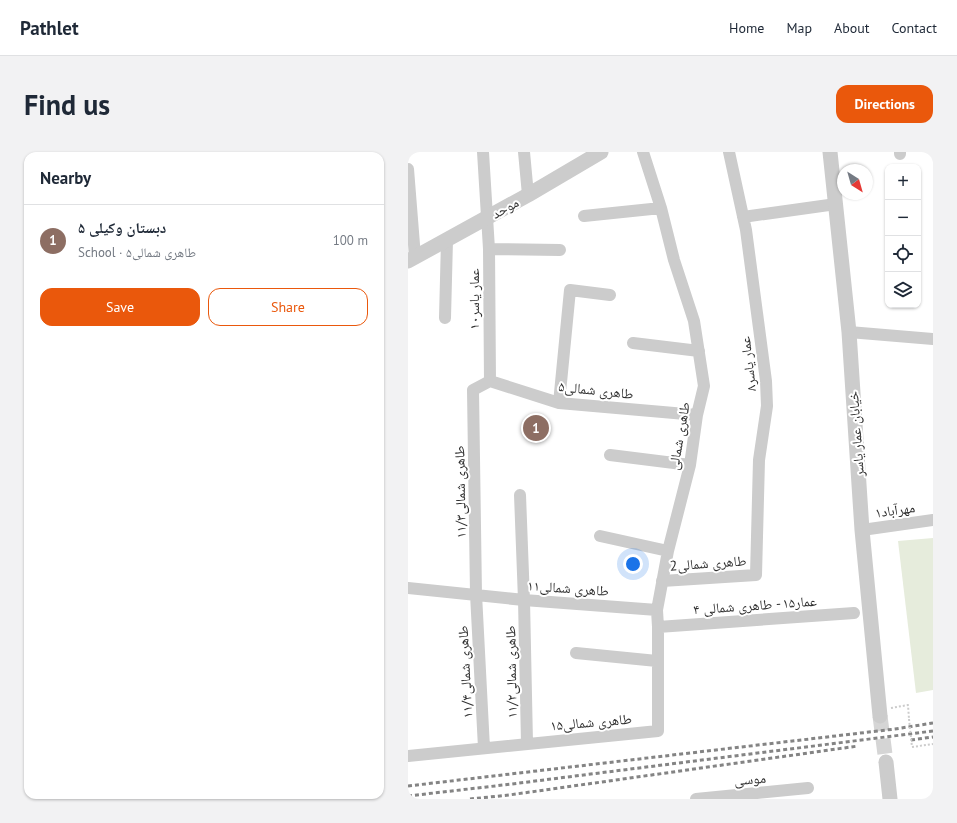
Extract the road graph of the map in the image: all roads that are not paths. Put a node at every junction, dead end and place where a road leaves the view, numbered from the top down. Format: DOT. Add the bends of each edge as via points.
graph roads {
  1 [pos="483,152"];
  2 [pos="524,152"];
  3 [pos="601,152"];
  4 [pos="644,152"];
  5 [pos="729,152"];
  6 [pos="830,152"];
  7 [pos="408,169"];
  8 [pos="528,195"];
  9 [pos="836,204"];
  10 [pos="661,208"];
  11 [pos="584,216"];
  12 [pos="743,217"];
  13 [pos="488,218"];
  14 [pos="447,240"];
  15 [pos="489,249"];
  16 [pos="560,250"];
  17 [pos="411,259"];
  18 [pos="610,295"];
  19 [pos="445,318"];
  20 [pos="850,332"];
  21 [pos="933,339"];
  22 [pos="633,343"];
  23 [pos="699,351"];
  24 [pos="490,381"];
  25 [pos="559,403"];
  26 [pos="697,415"];
  27 [pos="610,455"];
  28 [pos="690,465"];
  29 [pos="520,495"];
  30 [pos="933,520"];
  31 [pos="862,530"];
  32 [pos="600,536"];
  33 [pos="668,551"];
  34 [pos="756,575"];
  35 [pos="662,581"];
  36 [pos="408,588"];
  37 [pos="476,594"];
  38 [pos="524,600"];
  39 [pos="657,610"];
  40 [pos="854,613"];
  41 [pos="658,627"];
  42 [pos="576,653"];
  43 [pos="658,660"];
  44 [pos="880,716"];
  45 [pos="658,731"];
  46 [pos="527,743"];
  47 [pos="484,748"];
  48 [pos="408,756"];
  49 [pos="886,762"];
  50 [pos="808,788"];
  51 [pos="696,799"];
  52 [pos="890,799"];
  1 -- 13 [label="street, عمار یاسر۱۰"];
  2 -- 8 [label="street"];
  3 -- 8 [label="street, موحد"];
  4 -- 10 [label="street, طاهری شمالی"];
  5 -- 12 [label="street, عمار یاسر۸"];
  6 -- 9 [label="street, خیابان عمار یاسر"];
  7 -- 17 [label="street"];
  8 -- 13 [label="street, موحد"];
  9 -- 12 [label="street"];
  9 -- 20 [label="street, خیابان عمار یاسر"];
  10 -- 11 [label="street"];
  10 -- 23 [label="street, طاهری شمالی" via="674,260 694,321"];
  12 -- 34 [label="street, عمار یاسر۸" via="764,366 767,406 759,460"];
  13 -- 14 [label="street, موحد"];
  13 -- 15 [label="street, عمار یاسر۱۰"];
  14 -- 17 [label="street, موحد"];
  14 -- 19 [label="street"];
  15 -- 16 [label="street"];
  15 -- 24 [label="street, عمار یاسر۱۰"];
  18 -- 25 [label="street" via="570,290"];
  20 -- 21 [label="street"];
  20 -- 31 [label="street, خیابان عمار یاسر"];
  22 -- 23 [label="street"];
  23 -- 26 [label="street, طاهری شمالی" via="704,386"];
  24 -- 25 [label="street, طاهری شمالی۵"];
  24 -- 37 [label="street, طاهری شمالی۱۱/۳" via="473,390"];
  25 -- 26 [label="street, طاهری شمالی۵"];
  26 -- 28 [label="street, طاهری شمالی"];
  27 -- 28 [label="street"];
  28 -- 33 [label="street, طاهری شمالی"];
  29 -- 38 [label="street, طاهری شمالی۱۱/۲"];
  30 -- 31 [label="street, مهرآباد۱"];
  31 -- 44 [label="street, خیابان عمار یاسر"];
  32 -- 33 [label="street"];
  33 -- 35 [label="street, طاهری شمالی"];
  34 -- 35 [label="street, طاهری شمالی2"];
  35 -- 39 [label="street, طاهری شمالی"];
  36 -- 37 [label="street, طاهری شمالی۱۱"];
  37 -- 38 [label="street, طاهری شمالی۱۱"];
  37 -- 47 [label="street, طاهری شمالی۱۱/۴"];
  38 -- 39 [label="street, طاهری شمالی۱۱"];
  38 -- 46 [label="street, طاهری شمالی۱۱/۲"];
  39 -- 41 [label="street, طاهری شمالی"];
  40 -- 41 [label="street, عمار۱۵ - طاهری شمالی ۴"];
  41 -- 43 [label="street, طاهری شمالی"];
  42 -- 43 [label="street"];
  43 -- 45 [label="street, طاهری شمالی"];
  45 -- 46 [label="street, طاهری شمالی۱۵"];
  46 -- 47 [label="street, طاهری شمالی۱۵"];
  47 -- 48 [label="street, طاهری شمالی۱۵"];
  49 -- 52 [label="street"];
  50 -- 51 [label="street, موسی"];
}
